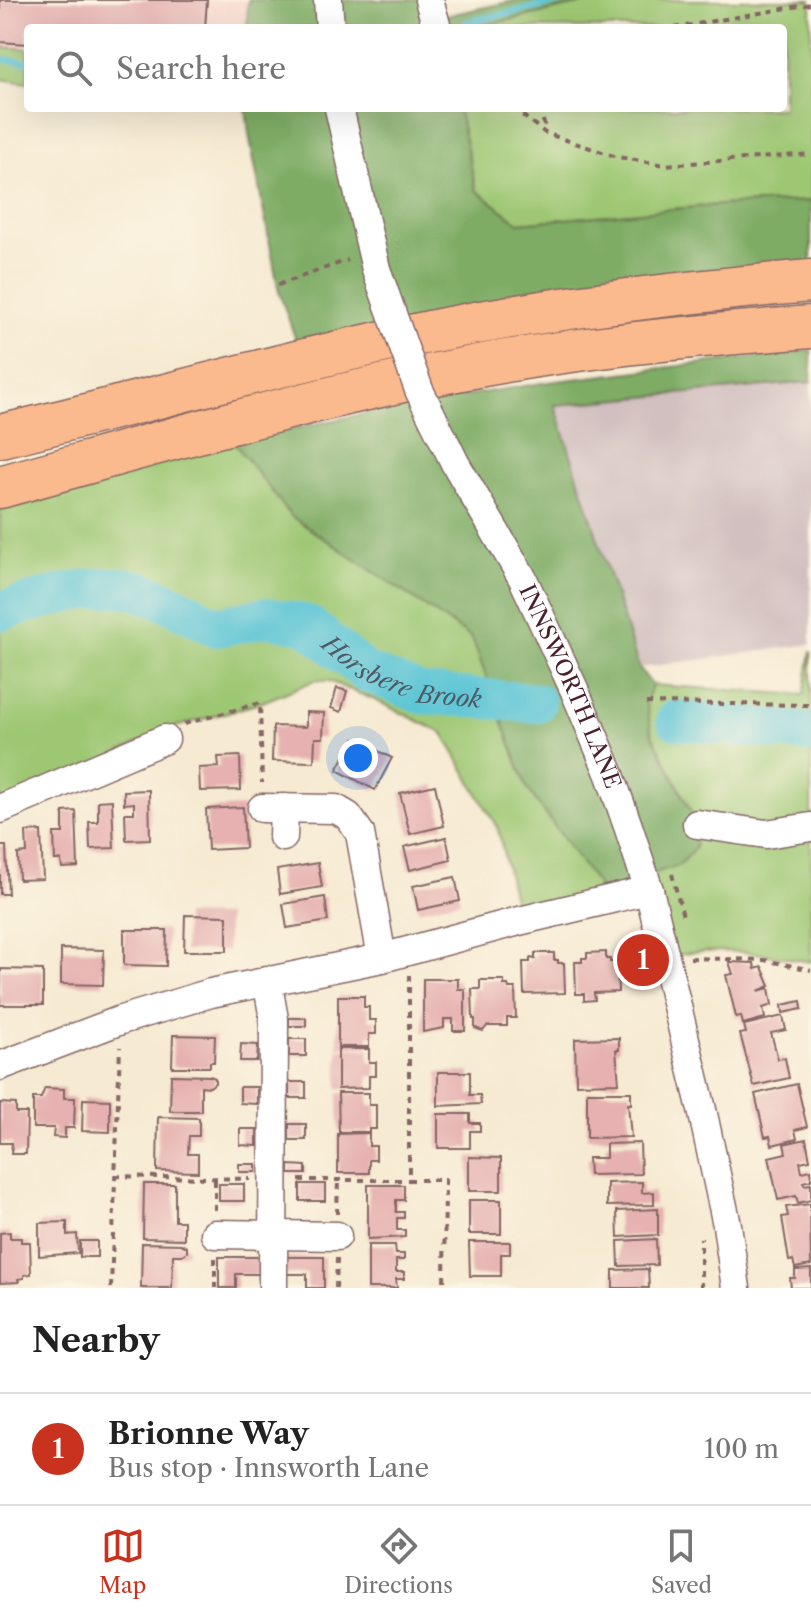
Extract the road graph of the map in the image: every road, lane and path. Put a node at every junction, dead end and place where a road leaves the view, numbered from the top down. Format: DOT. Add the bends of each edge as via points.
graph roads {
  1 [pos="328,0"];
  2 [pos="429,0"];
  3 [pos="811,4"];
  4 [pos="330,24"];
  5 [pos="436,24"];
  6 [pos="697,24"];
  7 [pos="340,112"];
  8 [pos="518,112"];
  9 [pos="542,112"];
  10 [pos="545,133"];
  11 [pos="811,154"];
  12 [pos="364,264"];
  13 [pos="811,281"];
  14 [pos="278,285"];
  15 [pos="811,327"];
  16 [pos="0,436"];
  17 [pos="0,487"];
  18 [pos="646,703"];
  19 [pos="811,705"];
  20 [pos="165,739"];
  21 [pos="273,808"];
  22 [pos="0,809"];
  23 [pos="697,824"];
  24 [pos="811,827"];
  25 [pos="283,837"];
  26 [pos="649,890"];
  27 [pos="396,954"];
  28 [pos="685,958"];
  29 [pos="811,970"];
  30 [pos="267,980"];
  31 [pos="121,1020"];
  32 [pos="0,1066"];
  33 [pos="115,1176"];
  34 [pos="273,1180"];
  35 [pos="409,1180"];
  36 [pos="215,1234"];
  37 [pos="273,1235"];
  38 [pos="337,1236"];
  39 [pos="111,1288"];
  40 [pos="273,1288"];
  41 [pos="444,1288"];
  42 [pos="736,1288"];
  1 -- 4 [label="street"];
  2 -- 5 [label="street"];
  3 -- 6 [label="path"];
  7 -- 12 [label="street, INNSWORTH LANE"];
  8 -- 10 [label="path"];
  9 -- 10 [label="path"];
  10 -- 11 [label="path" via="617,157 665,165"];
  12 -- 14 [label="path"];
  12 -- 26 [label="street, INNSWORTH LANE, bridge" via="455,463 523,579 574,689"];
  13 -- 16 [label="highway" via="583,306 451,328 219,379"];
  15 -- 17 [label="highway" via="612,346 459,369 242,418"];
  18 -- 19 [label="path"];
  20 -- 21 [label="path" via="168,729 260,703"];
  20 -- 22 [label="street" via="126,743"];
  21 -- 25 [label="street"];
  21 -- 27 [label="street" via="336,809 348,816 360,833"];
  23 -- 24 [label="street" via="766,834"];
  26 -- 27 [label="street"];
  26 -- 42 [label="street, INNSWORTH LANE" via="718,1183"];
  27 -- 30 [label="street"];
  27 -- 35 [label="path"];
  28 -- 29 [label="path" via="764,960"];
  30 -- 31 [label="street"];
  30 -- 34 [label="street" via="274,1019"];
  31 -- 32 [label="street"];
  31 -- 33 [label="path"];
  33 -- 34 [label="path"];
  33 -- 39 [label="path"];
  34 -- 35 [label="path"];
  34 -- 37 [label="street"];
  35 -- 41 [label="path" via="445,1180"];
  36 -- 37 [label="street"];
  37 -- 38 [label="street"];
  37 -- 40 [label="street"];
}
